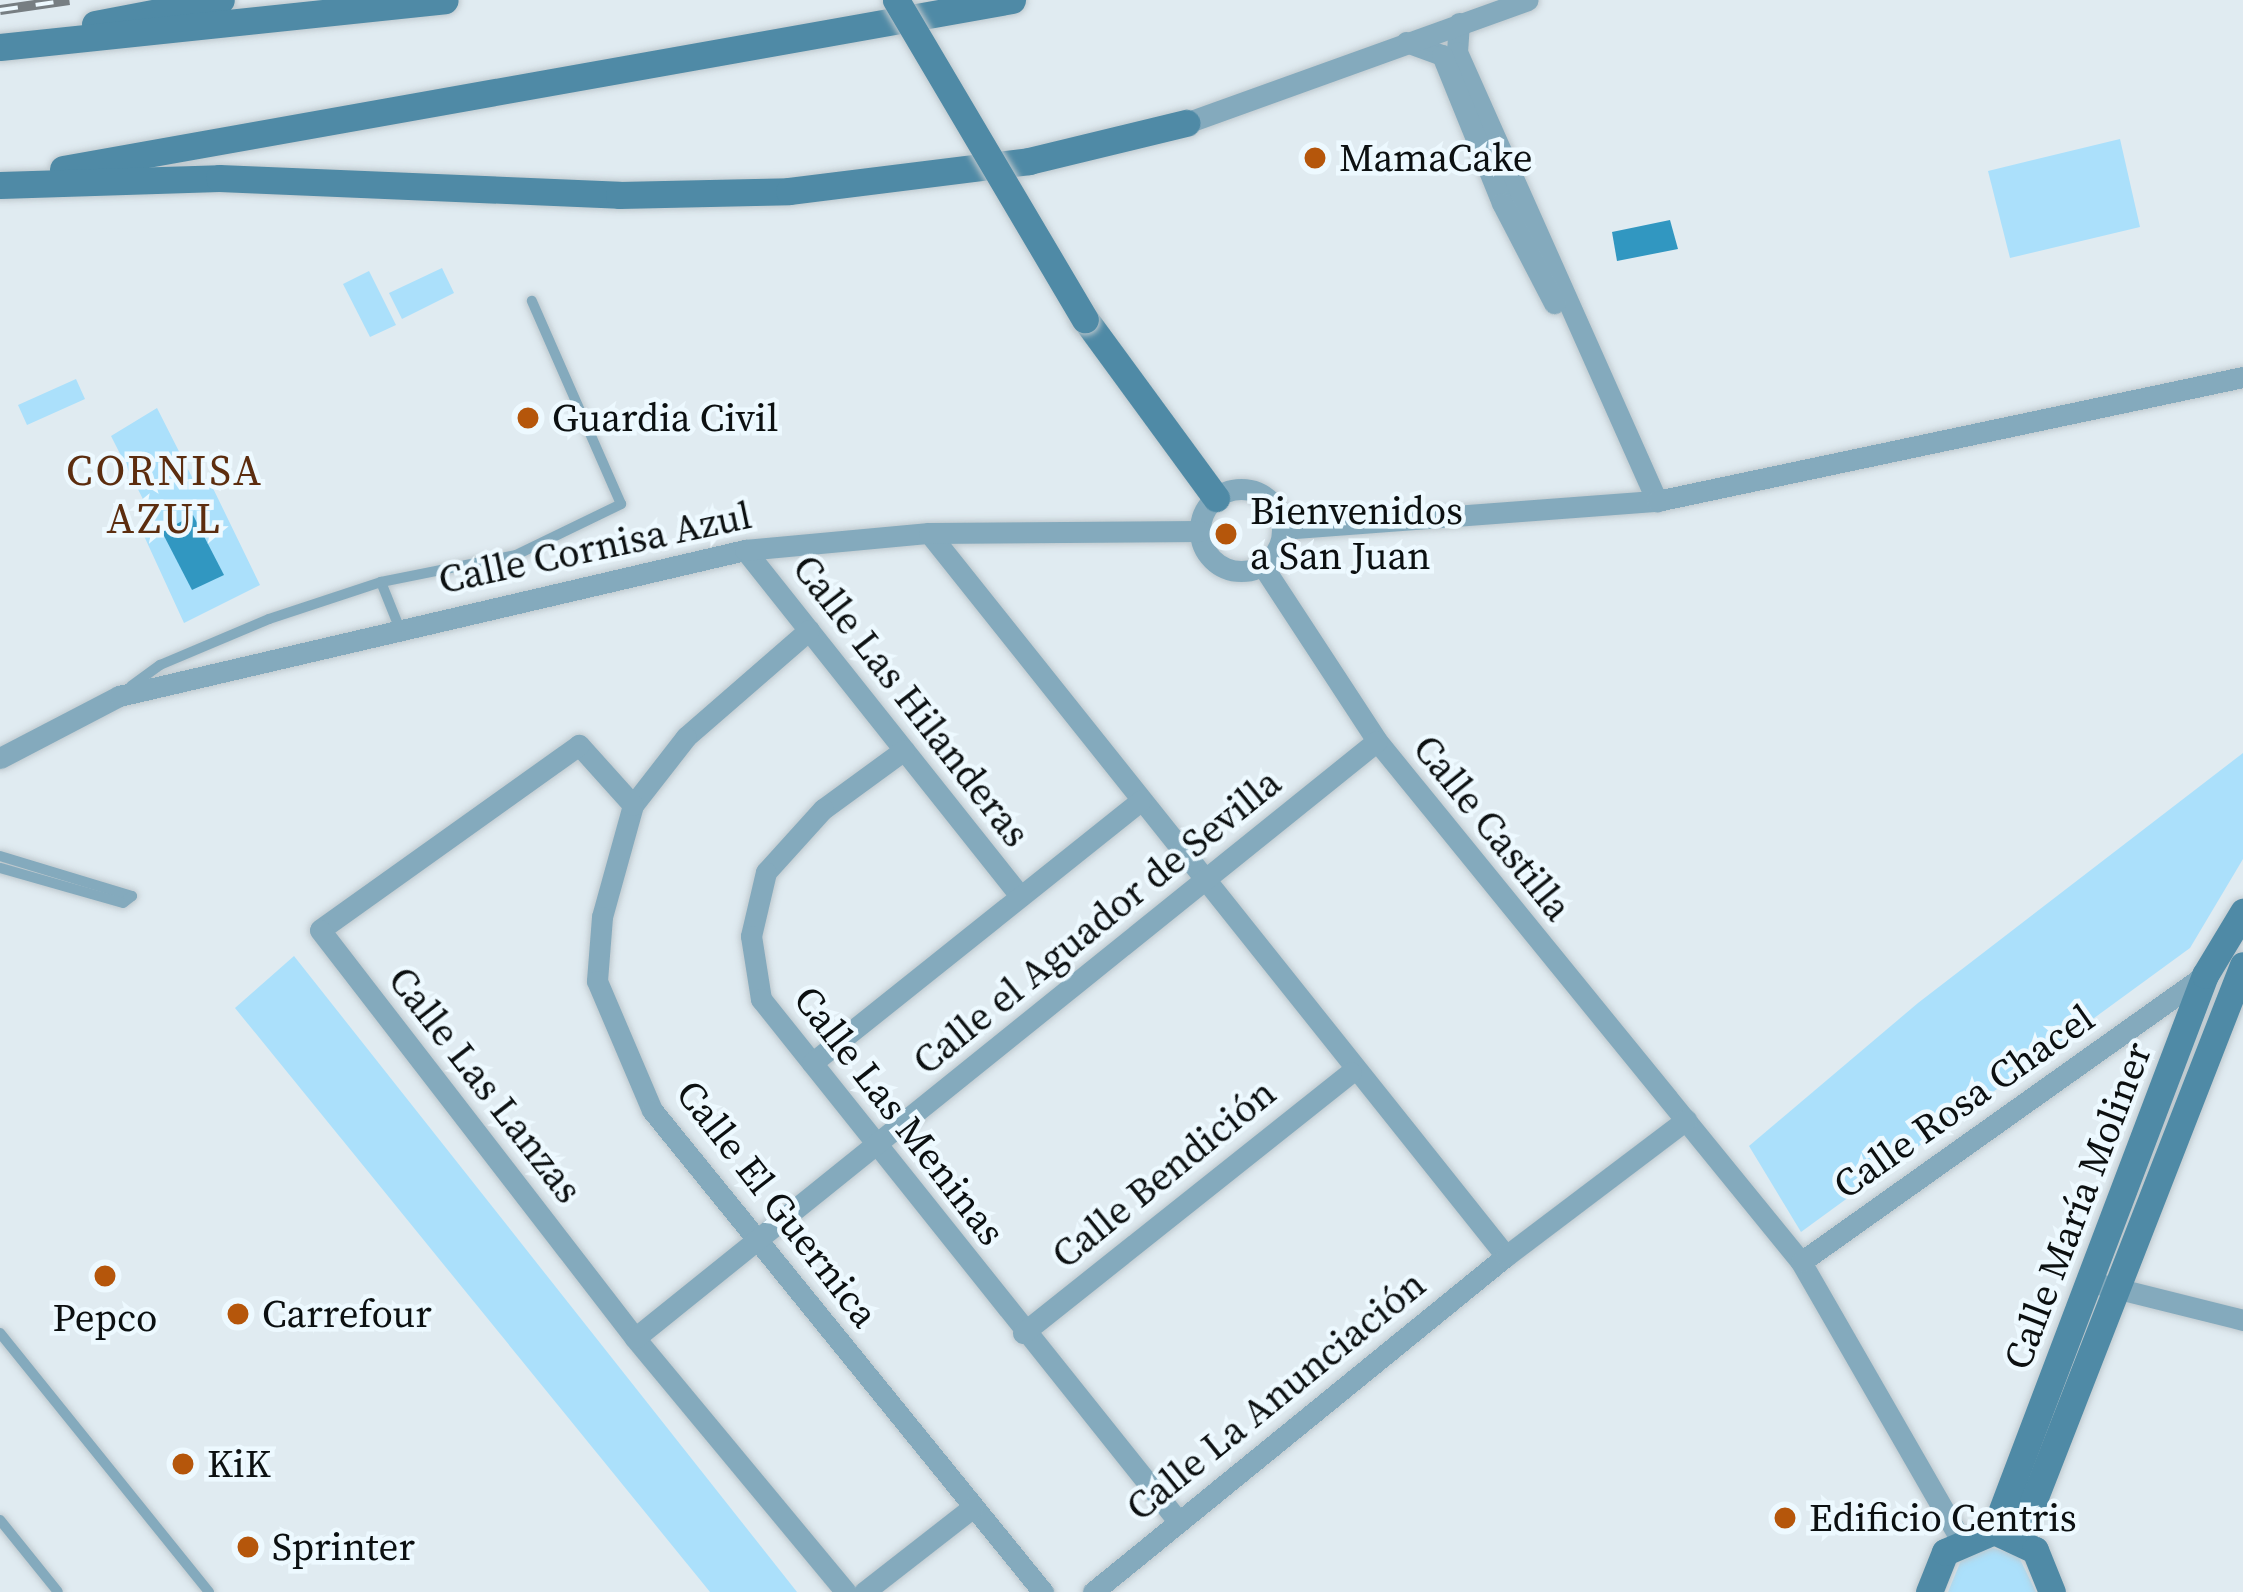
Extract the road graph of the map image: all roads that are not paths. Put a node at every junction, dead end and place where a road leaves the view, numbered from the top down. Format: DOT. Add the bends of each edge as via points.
graph roads {
  1 [pos="221,0"];
  2 [pos="446,0"];
  3 [pos="896,0"];
  4 [pos="1012,0"];
  5 [pos="1527,0"];
  6 [pos="1459,23"];
  7 [pos="0,42"];
  8 [pos="1406,42"];
  9 [pos="1186,123"];
  10 [pos="0,183"];
  11 [pos="532,301"];
  12 [pos="1595,363"];
  13 [pos="2243,376"];
  14 [pos="1216,498"];
  15 [pos="1657,501"];
  16 [pos="1282,529"];
  17 [pos="1200,531"];
  18 [pos="929,533"];
  19 [pos="745,550"];
  20 [pos="1262,565"];
  21 [pos="381,582"];
  22 [pos="399,627"];
  23 [pos="809,630"];
  24 [pos="119,695"];
  25 [pos="1377,741"];
  26 [pos="11,743"];
  27 [pos="904,750"];
  28 [pos="0,758"];
  29 [pos="1141,800"];
  30 [pos="633,805"];
  31 [pos="0,856"];
  32 [pos="0,868"];
  33 [pos="1207,884"];
  34 [pos="1020,896"];
  35 [pos="2243,912"];
  36 [pos="2230,980"];
  37 [pos="812,1063"];
  38 [pos="1351,1072"];
  39 [pos="1686,1120"];
  40 [pos="878,1143"];
  41 [pos="755,1240"];
  42 [pos="1506,1256"];
  43 [pos="1801,1262"];
  44 [pos="2104,1286"];
  45 [pos="2243,1320"];
  46 [pos="0,1333"];
  47 [pos="1022,1333"];
  48 [pos="635,1338"];
  49 [pos="971,1508"];
  50 [pos="0,1520"];
  51 [pos="1178,1521"];
  52 [pos="2007,1535"];
  53 [pos="1960,1539"];
  54 [pos="58,1592"];
  55 [pos="209,1592"];
  56 [pos="846,1592"];
  57 [pos="864,1592"];
  58 [pos="1043,1592"];
  59 [pos="1093,1592"];
  60 [pos="1929,1592"];
  61 [pos="2052,1592"];
  1 -- 7 [label="main road"];
  2 -- 7 [label="main road"];
  3 -- 14 [label="main road, bridge" via="1085,319"];
  4 -- 10 [label="main road"];
  5 -- 6 [label="street"];
  6 -- 8 [label="street"];
  6 -- 12 [label="street" via="1457,52"];
  8 -- 9 [label="street"];
  8 -- 12 [label="street" via="1442,55 1502,203 1563,320"];
  9 -- 10 [label="main road" via="1009,164 789,190 619,195 219,178"];
  11 -- 21 [label="lane" via="621,504 516,555"];
  12 -- 15 [label="street"];
  13 -- 15 [label="street"];
  14 -- 16 [label="street" via="1253,491 1274,506"];
  14 -- 17 [label="street"];
  15 -- 16 [label="street"];
  16 -- 20 [label="street"];
  17 -- 18 [label="street, Calle Cornisa Azul"];
  17 -- 20 [label="street" via="1218,564 1241,571"];
  18 -- 19 [label="street, Calle Cornisa Azul"];
  18 -- 29 [label="street"];
  19 -- 22 [label="street, Calle Cornisa Azul"];
  19 -- 23 [label="street, Calle Las Hilanderas"];
  20 -- 25 [label="street, Calle Castilla"];
  21 -- 22 [label="lane"];
  21 -- 24 [label="lane" via="204,645"];
  22 -- 24 [label="street, Calle Cornisa Azul"];
  23 -- 27 [label="street, Calle Las Hilanderas"];
  23 -- 30 [label="street" via="686,737"];
  24 -- 26 [label="street, Calle Cornisa Azul"];
  25 -- 33 [label="street, Calle el Aguador de Sevilla"];
  25 -- 39 [label="street, Calle Castilla"];
  26 -- 28 [label="street, Calle Cornisa Azul"];
  27 -- 34 [label="street, Calle Las Hilanderas"];
  27 -- 37 [label="street, Calle Las Meninas" via="823,808 766,872 751,936 760,999"];
  29 -- 33 [label="street"];
  29 -- 34 [label="street"];
  30 -- 41 [label="street, Calle El Guernica" via="602,917 597,981 652,1110"];
  30 -- 48 [label="street, Calle Las Lanzas" via="579,746 320,930"];
  31 -- 32 [label="lane" via="132,896 123,903"];
  33 -- 38 [label="street"];
  33 -- 40 [label="street, Calle el Aguador de Sevilla"];
  34 -- 37 [label="street"];
  35 -- 36 [label="main road, Calle María Moliner"];
  36 -- 43 [label="street, Calle Rosa Chacel"];
  36 -- 44 [label="main road, Calle María Moliner"];
  37 -- 40 [label="street, Calle Las Meninas"];
  38 -- 42 [label="street"];
  38 -- 47 [label="street, Calle Bendición"];
  39 -- 42 [label="street, Calle La Anunciación"];
  39 -- 43 [label="street, Calle Castilla"];
  40 -- 41 [label="street, Calle el Aguador de Sevilla"];
  40 -- 47 [label="street, Calle Las Meninas"];
  41 -- 48 [label="street, Calle el Aguador de Sevilla"];
  41 -- 49 [label="street, Calle El Guernica"];
  42 -- 51 [label="street, Calle La Anunciación"];
  43 -- 53 [label="street, Calle Castilla"];
  44 -- 45 [label="street"];
  44 -- 52 [label="main road, Calle María Moliner"];
  46 -- 55 [label="lane"];
  47 -- 51 [label="street, Calle Las Meninas"];
  48 -- 56 [label="street, Calle Las Lanzas"];
  49 -- 57 [label="street"];
  49 -- 58 [label="street, Calle El Guernica"];
  50 -- 54 [label="lane"];
  51 -- 59 [label="street, Calle La Anunciación"];
  52 -- 53 [label="main road"];
  52 -- 61 [label="main road" via="2046,1566"];
  53 -- 60 [label="main road" via="1934,1569"];
}
